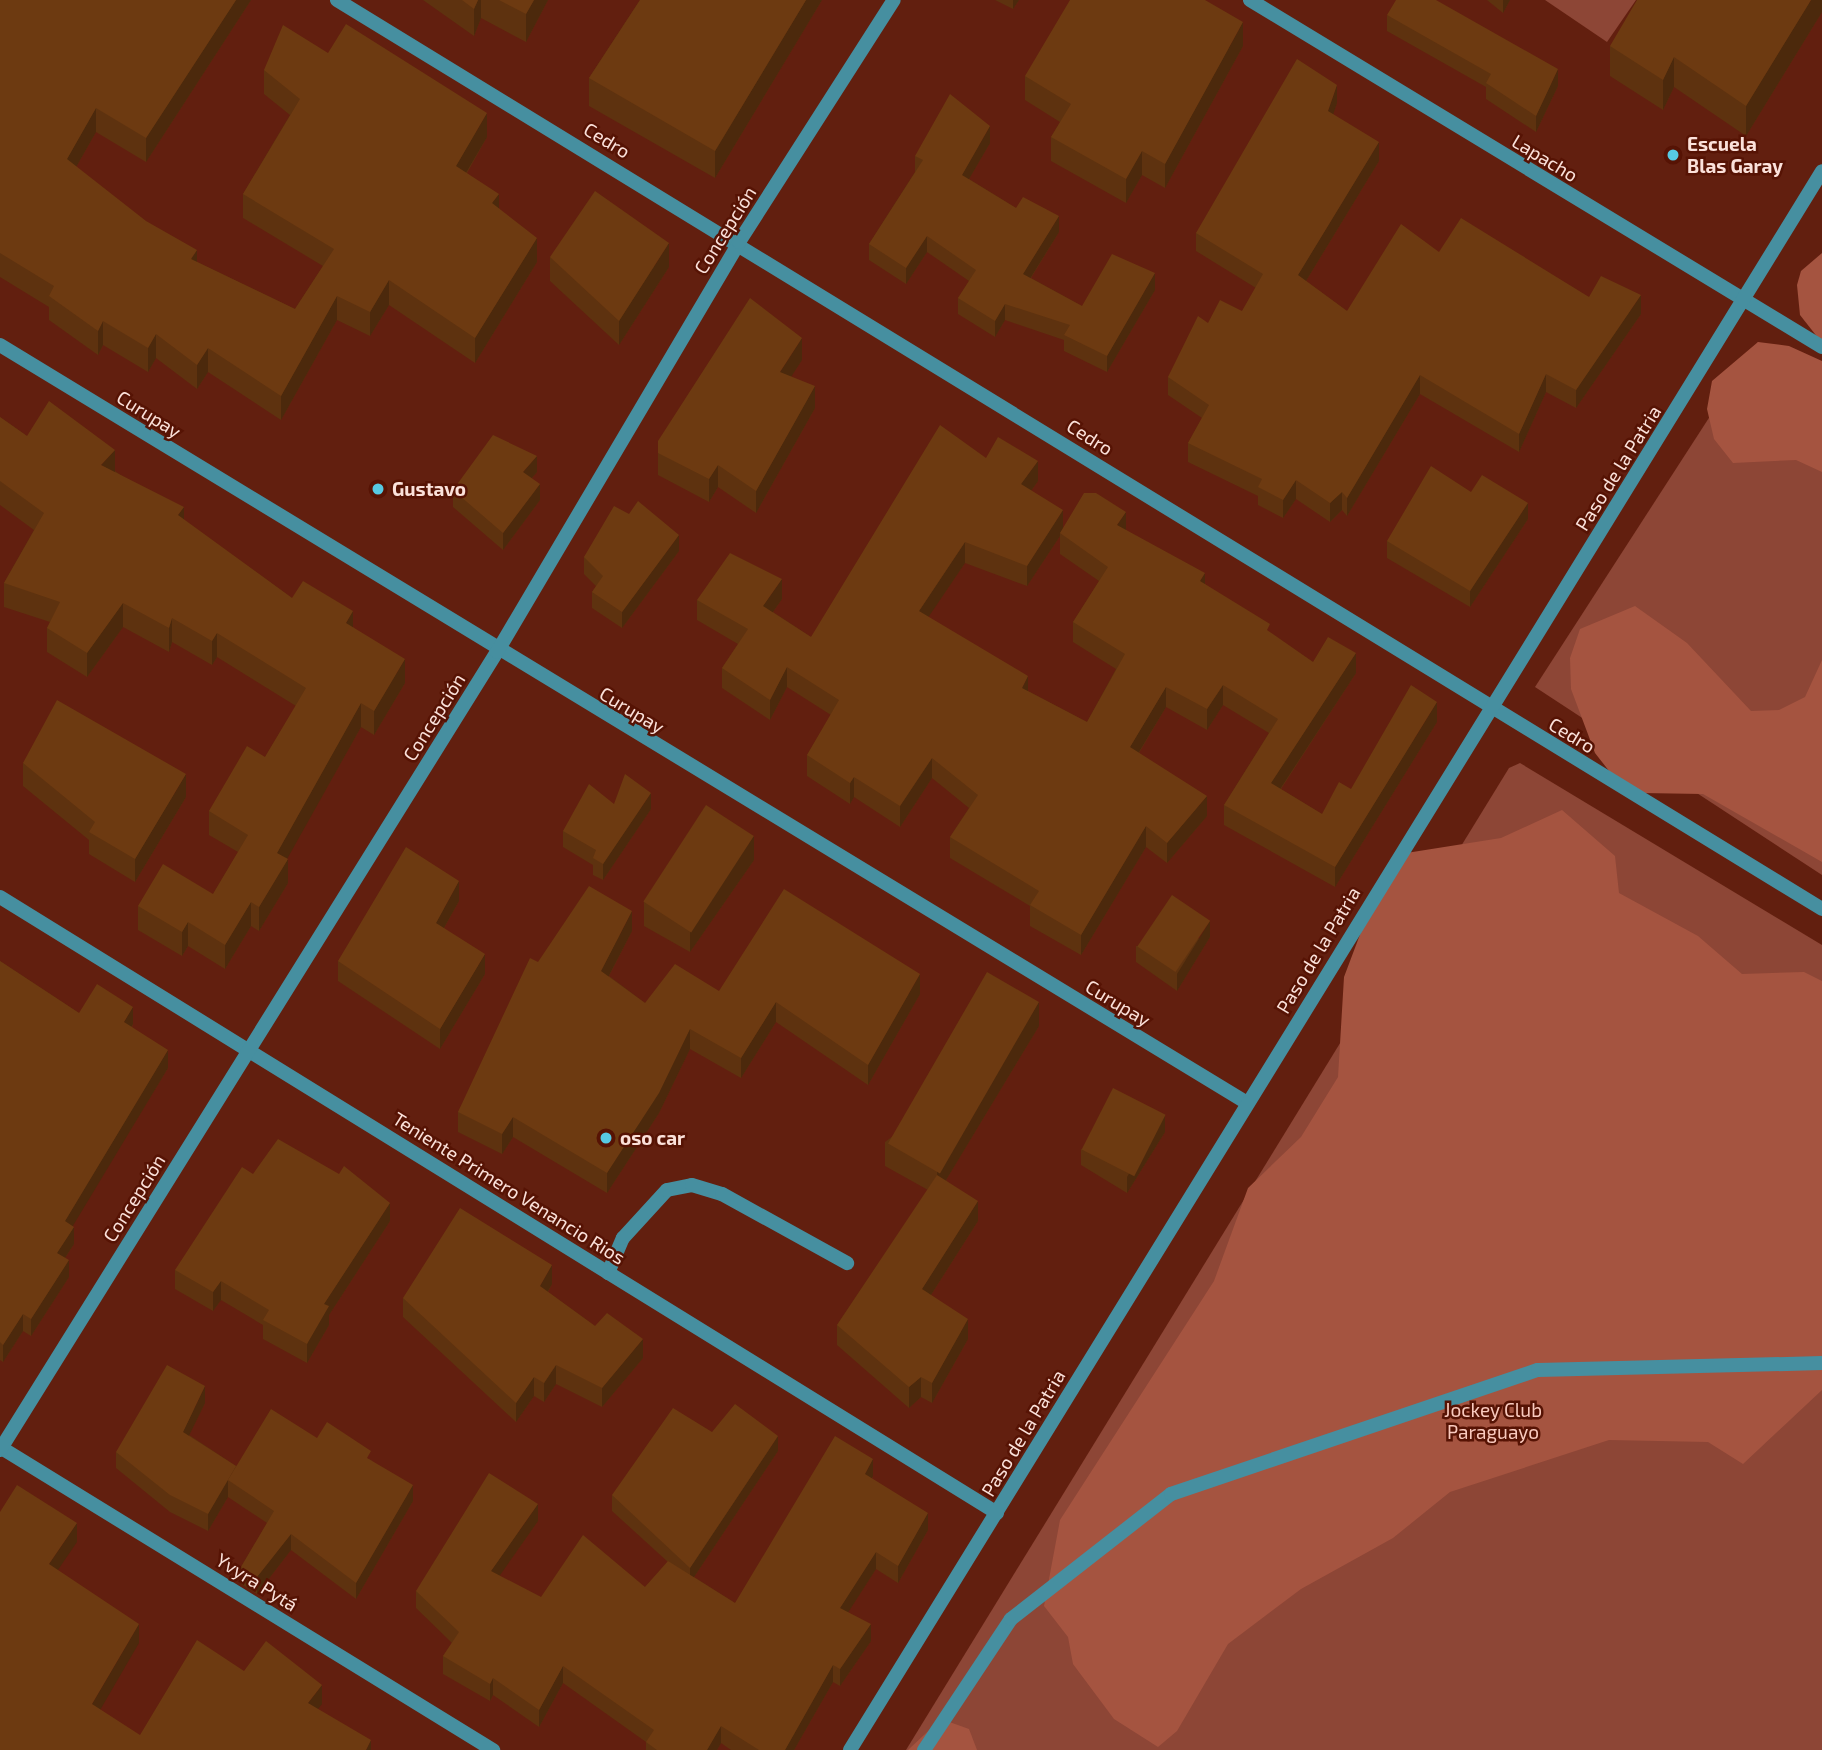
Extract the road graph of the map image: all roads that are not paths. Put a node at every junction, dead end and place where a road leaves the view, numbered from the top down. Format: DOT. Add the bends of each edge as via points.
graph roads {
  1 [pos="337,0"];
  2 [pos="894,0"];
  3 [pos="1250,0"];
  4 [pos="1822,171"];
  5 [pos="739,242"];
  6 [pos="1744,303"];
  7 [pos="0,345"];
  8 [pos="1822,347"];
  9 [pos="497,652"];
  10 [pos="1490,708"];
  11 [pos="0,897"];
  12 [pos="1822,909"];
  13 [pos="248,1050"];
  14 [pos="1247,1103"];
  15 [pos="847,1262"];
  16 [pos="608,1272"];
  17 [pos="1822,1363"];
  18 [pos="0,1448"];
  19 [pos="997,1513"];
  20 [pos="494,1750"];
  21 [pos="850,1750"];
  22 [pos="924,1750"];
  1 -- 5 [label="street, Cedro"];
  2 -- 5 [label="street, Concepción"];
  3 -- 6 [label="street, Lapacho"];
  4 -- 6 [label="street, Paso de la Patria"];
  5 -- 9 [label="street, Concepción"];
  5 -- 10 [label="street, Cedro"];
  6 -- 8 [label="street, Lapacho"];
  6 -- 10 [label="street, Paso de la Patria"];
  7 -- 9 [label="street, Curupay"];
  9 -- 13 [label="street, Concepción"];
  9 -- 14 [label="street, Curupay"];
  10 -- 12 [label="street, Cedro"];
  10 -- 14 [label="street, Paso de la Patria"];
  11 -- 13 [label="street, Teniente Primero Venancio Rios"];
  13 -- 16 [label="street, Teniente Primero Venancio Rios"];
  13 -- 18 [label="street, Concepción"];
  14 -- 19 [label="street, Paso de la Patria"];
  15 -- 16 [label="street" via="722,1194 692,1185 667,1190 623,1238"];
  16 -- 19 [label="street, Teniente Primero Venancio Rios"];
  17 -- 22 [label="street" via="1538,1370 1171,1494 1011,1619"];
  18 -- 20 [label="street, Yvyra Pytá"];
  19 -- 21 [label="street, Paso de la Patria"];
}
